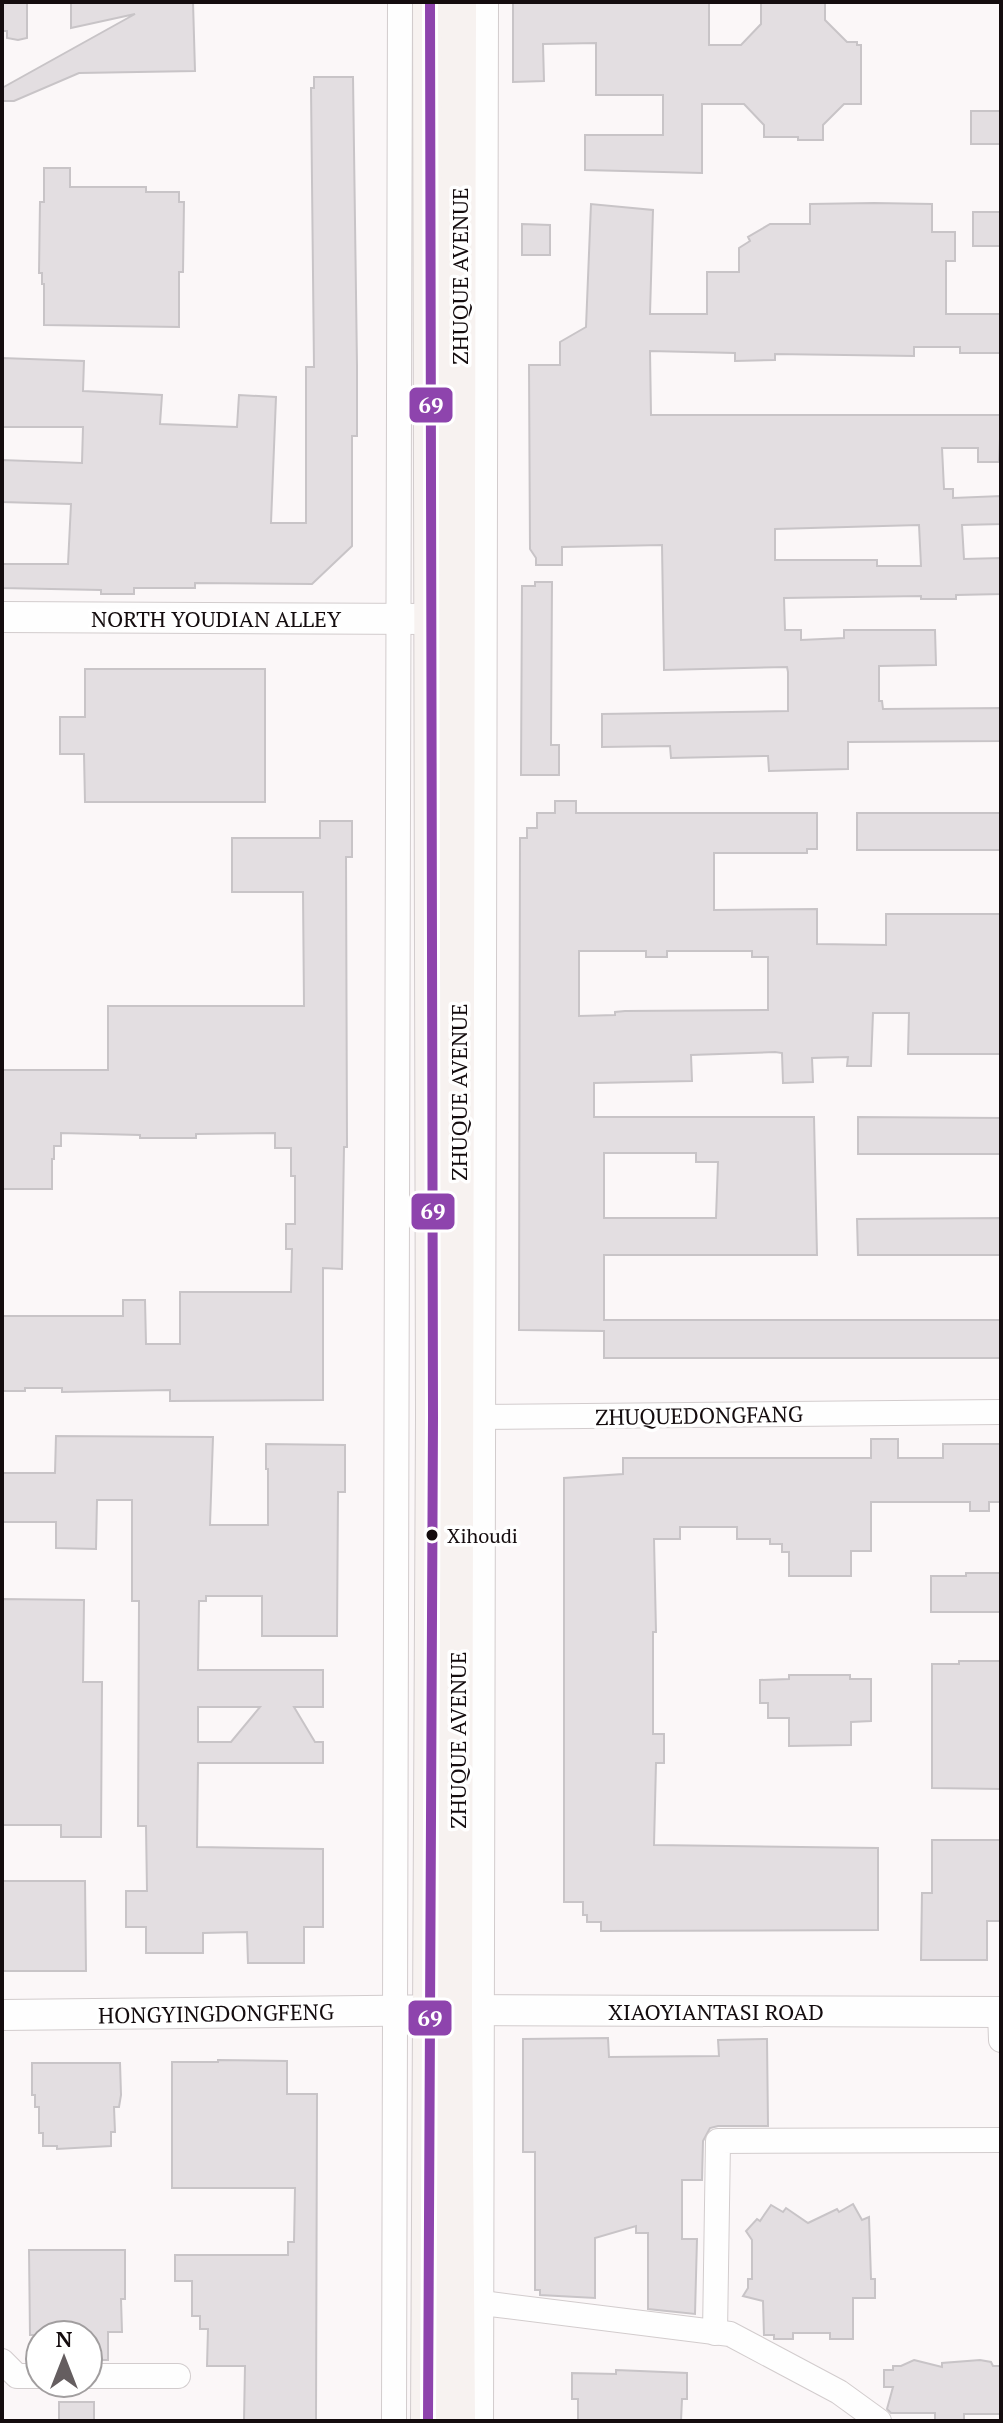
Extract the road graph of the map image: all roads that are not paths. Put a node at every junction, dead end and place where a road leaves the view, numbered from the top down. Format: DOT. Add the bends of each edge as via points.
graph roads {
  1 [pos="400,2"];
  2 [pos="430,2"];
  3 [pos="459,2"];
  4 [pos="486,2"];
  5 [pos="2,617"];
  6 [pos="414,619"];
  7 [pos="1001,1412"];
  8 [pos="396,1417"];
  9 [pos="459,1417"];
  10 [pos="457,2011"];
  11 [pos="395,2012"];
  12 [pos="1001,2012"];
  13 [pos="2,2015"];
  14 [pos="1001,2040"];
  15 [pos="1001,2140"];
  16 [pos="482,2303"];
  17 [pos="715,2333"];
  18 [pos="2,2361"];
  19 [pos="24,2376"];
  20 [pos="104,2376"];
  21 [pos="178,2376"];
  22 [pos="394,2421"];
  23 [pos="428,2421"];
  24 [pos="458,2421"];
  25 [pos="481,2421"];
  26 [pos="879,2421"];
  1 -- 6 [label="street"];
  2 -- 6 [label="main road, ZHUQUE AVENUE"];
  3 -- 9 [label="main road, ZHUQUE AVENUE"];
  4 -- 9 [label="street"];
  5 -- 6 [label="street, NORTH YOUDIAN ALLEY"];
  6 -- 8 [label="street"];
  6 -- 9 [label="main road, ZHUQUE AVENUE"];
  7 -- 9 [label="street, ZHUQUEDONGFANG"];
  8 -- 9 [label="street, ZHUQUEDONGFANG"];
  8 -- 11 [label="street"];
  9 -- 10 [label="main road, ZHUQUE AVENUE"];
  9 -- 10 [label="street"];
  10 -- 11 [label="street, HONGYINGDONGFENG"];
  10 -- 12 [label="street, XIAOYIANTASI ROAD"];
  10 -- 16 [label="street"];
  10 -- 23 [label="main road, ZHUQUE AVENUE"];
  10 -- 24 [label="main road, ZHUQUE AVENUE"];
  11 -- 13 [label="street, HONGYINGDONGFENG"];
  11 -- 22 [label="street"];
  12 -- 14 [label="street"];
  15 -- 17 [label="street" via="718,2141"];
  16 -- 17 [label="street"];
  16 -- 25 [label="street"];
  17 -- 26 [label="street" via="730,2334 839,2392"];
  18 -- 19 [label="street"];
  20 -- 21 [label="street"];
}
